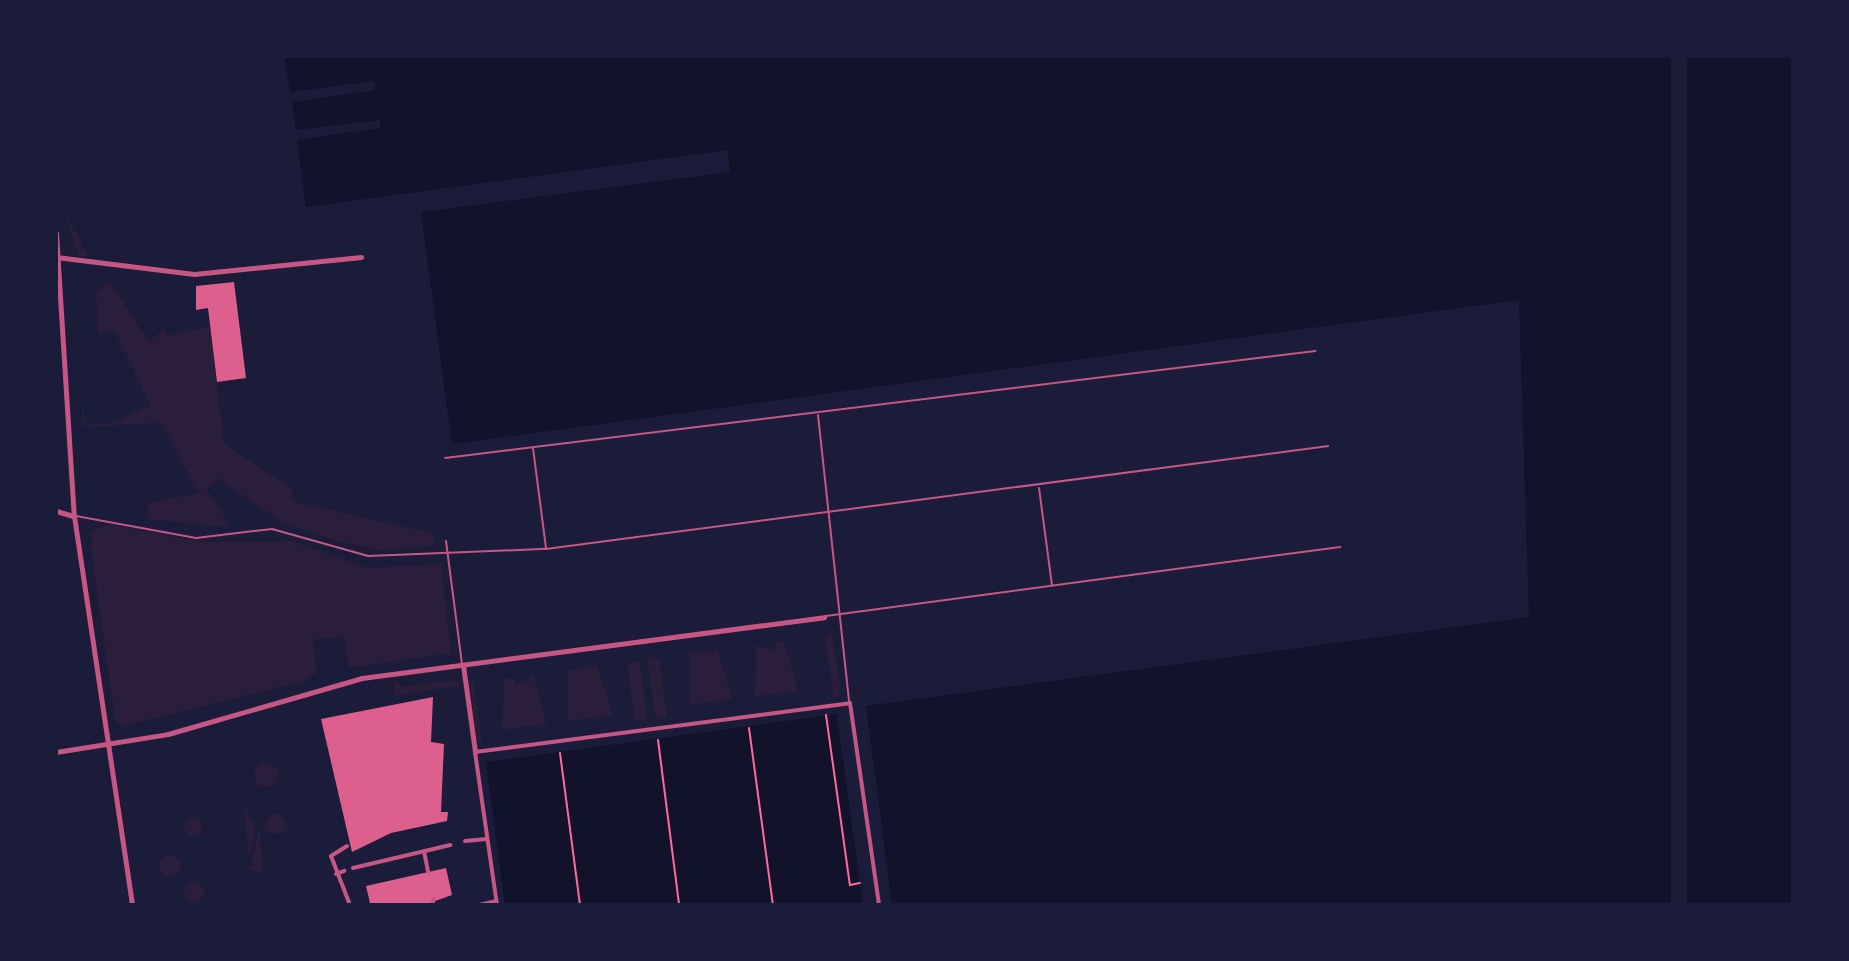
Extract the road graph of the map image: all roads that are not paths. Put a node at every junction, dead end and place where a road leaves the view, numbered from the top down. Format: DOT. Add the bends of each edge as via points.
graph roads {
  1 [pos="56,233"];
  2 [pos="361,257"];
  3 [pos="57,258"];
  4 [pos="1315,351"];
  5 [pos="818,412"];
  6 [pos="1328,446"];
  7 [pos="533,448"];
  8 [pos="445,458"];
  9 [pos="1038,487"];
  10 [pos="56,511"];
  11 [pos="831,514"];
  12 [pos="74,516"];
  13 [pos="446,541"];
  14 [pos="1340,547"];
  15 [pos="546,549"];
  16 [pos="447,553"];
  17 [pos="1052,586"];
  18 [pos="840,614"];
  19 [pos="824,617"];
  20 [pos="463,665"];
  21 [pos="850,703"];
  22 [pos="107,744"];
  23 [pos="56,752"];
  24 [pos="475,752"];
  25 [pos="487,839"];
  26 [pos="465,841"];
  27 [pos="450,845"];
  28 [pos="347,846"];
  29 [pos="424,851"];
  30 [pos="353,868"];
  31 [pos="344,871"];
  32 [pos="428,872"];
  33 [pos="336,874"];
  34 [pos="497,903"];
  35 [pos="132,905"];
  36 [pos="350,905"];
  37 [pos="479,905"];
  38 [pos="879,905"];
  1 -- 3 [label="street"];
  2 -- 3 [label="street" via="194,274"];
  3 -- 12 [label="street"];
  4 -- 5 [label="lane"];
  5 -- 7 [label="lane"];
  5 -- 11 [label="lane"];
  6 -- 9 [label="lane"];
  7 -- 8 [label="lane"];
  7 -- 15 [label="lane"];
  9 -- 11 [label="lane"];
  9 -- 17 [label="lane"];
  10 -- 12 [label="street"];
  11 -- 15 [label="lane"];
  11 -- 18 [label="lane"];
  12 -- 16 [label="lane" via="196,538 272,529 368,556"];
  12 -- 22 [label="street"];
  13 -- 16 [label="lane"];
  14 -- 17 [label="lane"];
  15 -- 16 [label="lane"];
  16 -- 20 [label="lane"];
  17 -- 18 [label="lane"];
  18 -- 19 [label="lane"];
  18 -- 21 [label="lane"];
  19 -- 20 [label="street"];
  20 -- 22 [label="street" via="350,681"];
  20 -- 24 [label="street"];
  21 -- 24 [label="street"];
  21 -- 38 [label="street"];
  22 -- 23 [label="street"];
  22 -- 35 [label="street"];
  24 -- 25 [label="street"];
  25 -- 26 [label="street"];
  25 -- 34 [label="street"];
  27 -- 29 [label="street"];
  28 -- 33 [label="street" via="331,856"];
  29 -- 30 [label="street"];
  29 -- 32 [label="street"];
  31 -- 33 [label="street"];
  33 -- 36 [label="street"];
  34 -- 37 [label="street"];
}
